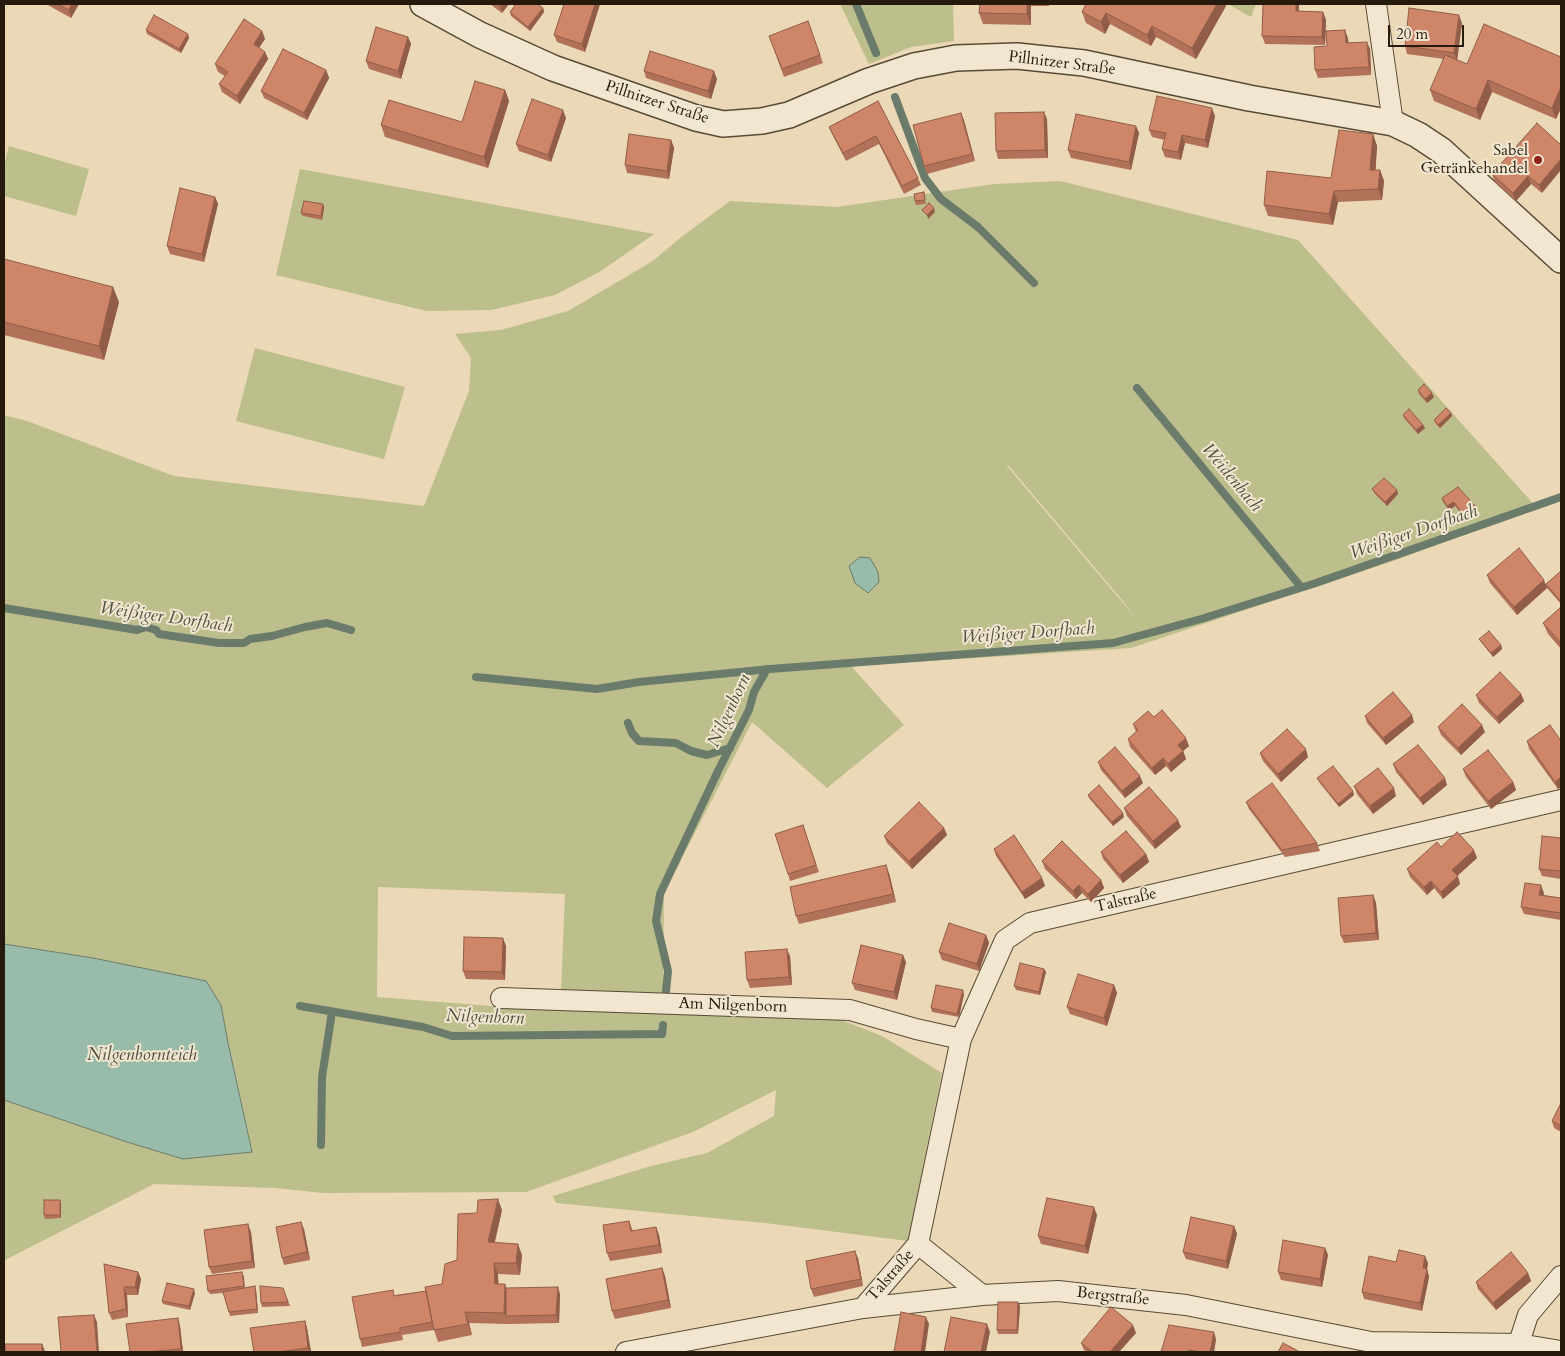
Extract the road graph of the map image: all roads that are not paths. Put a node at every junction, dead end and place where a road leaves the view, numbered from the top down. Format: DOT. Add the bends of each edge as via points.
graph roads {
  1 [pos="423,4"];
  2 [pos="1376,4"];
  3 [pos="1393,123"];
  4 [pos="1561,260"];
  5 [pos="1561,800"];
  6 [pos="501,998"];
  7 [pos="961,1039"];
  8 [pos="918,1244"];
  9 [pos="1561,1276"];
  10 [pos="982,1295"];
  11 [pos="863,1308"];
  12 [pos="1518,1348"];
  13 [pos="1561,1351"];
  14 [pos="626,1352"];
  1 -- 3 [label="street, Pillnitzer Straße" via="480,36 553,68 696,118 724,124 789,115 914,66 956,58 1017,56 1084,63 1249,98"];
  2 -- 3 [label="street"];
  3 -- 4 [label="street, Pillnitzer Straße" via="1442,151"];
  5 -- 7 [label="street, Talstraße" via="1030,923 1005,940"];
  6 -- 7 [label="street, Am Nilgenborn" via="850,1010 916,1030"];
  7 -- 8 [label="street, Talstraße"];
  8 -- 10 [label="street, Talstraße"];
  8 -- 11 [label="street, Talstraße"];
  9 -- 12 [label="street" via="1528,1314"];
  10 -- 11 [label="street, Bergstraße"];
  10 -- 12 [label="street, Bergstraße" via="1058,1291 1186,1305 1371,1342"];
  11 -- 14 [label="street, Bergstraße"];
  12 -- 13 [label="street, Bergstraße"];
}
